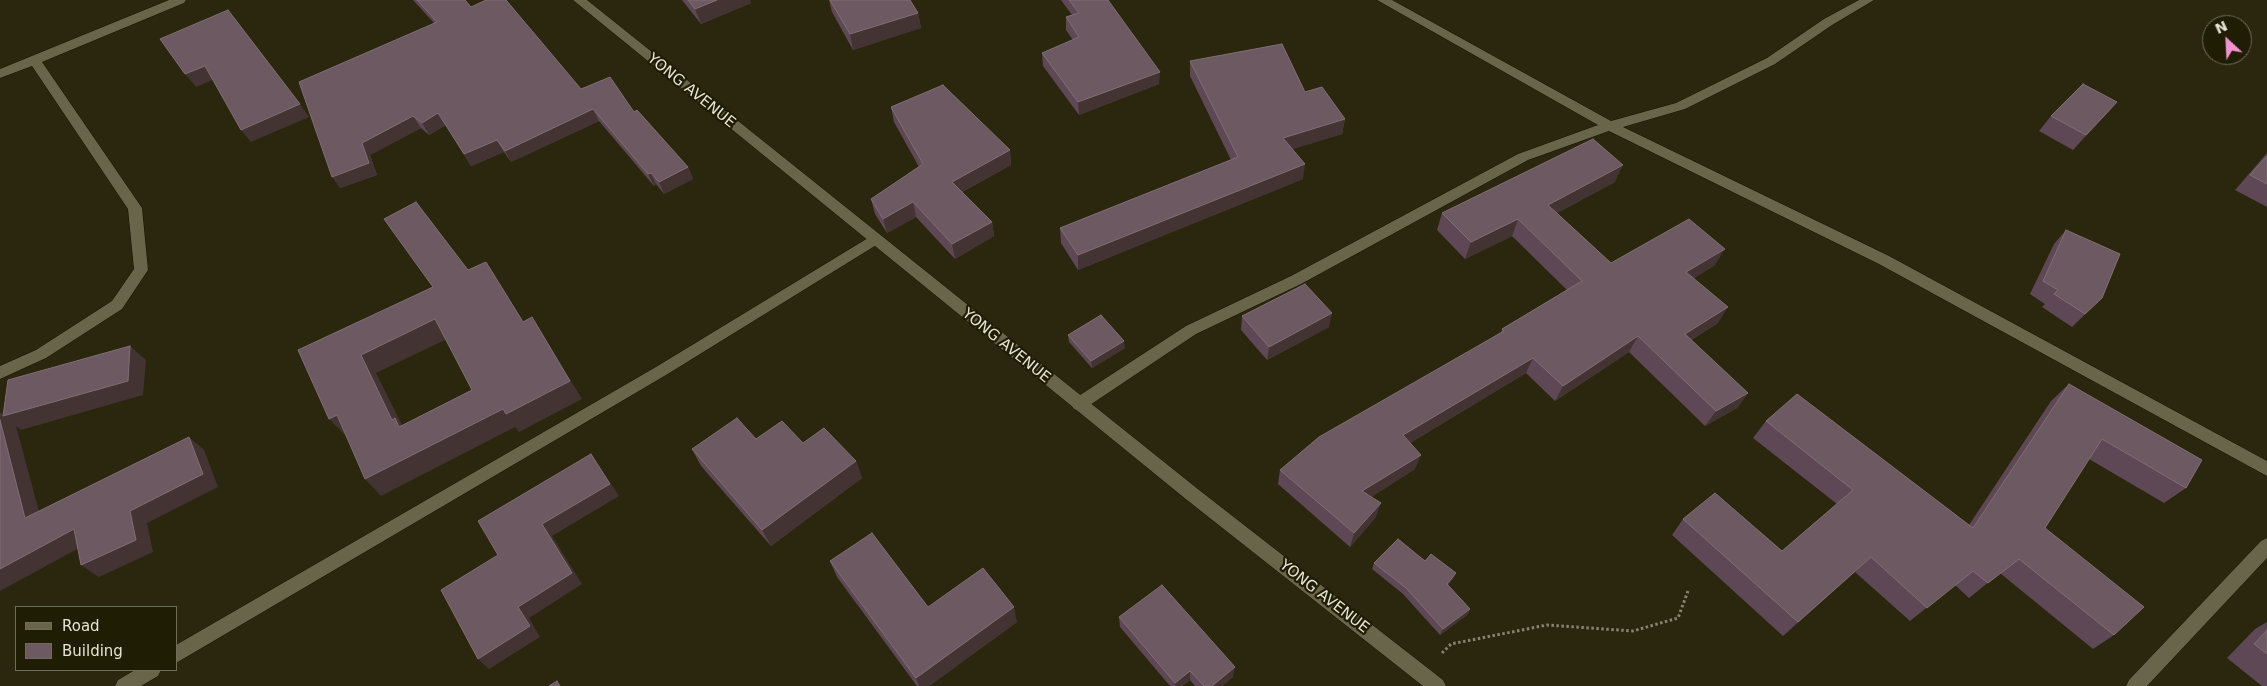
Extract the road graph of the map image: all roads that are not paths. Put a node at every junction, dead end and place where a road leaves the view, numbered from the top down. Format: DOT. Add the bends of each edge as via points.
graph roads {
  1 [pos="180,0"];
  2 [pos="579,0"];
  3 [pos="1382,0"];
  4 [pos="1868,0"];
  5 [pos="34,60"];
  6 [pos="0,74"];
  7 [pos="1610,126"];
  8 [pos="873,240"];
  9 [pos="0,373"];
  10 [pos="1079,404"];
  11 [pos="2267,469"];
  12 [pos="2267,546"];
  13 [pos="178,654"];
  14 [pos="150,671"];
  15 [pos="124,686"];
  16 [pos="1438,686"];
  17 [pos="2135,686"];
  1 -- 5 [label="street"];
  2 -- 8 [label="street, YONG AVENUE"];
  3 -- 7 [label="street"];
  4 -- 7 [label="street" via="1828,22 1771,61 1688,102"];
  5 -- 6 [label="street"];
  5 -- 9 [label="street" via="135,208 140,270 117,306 41,354"];
  7 -- 10 [label="street" via="1523,157 1296,280 1191,330"];
  7 -- 11 [label="street" via="1884,260"];
  8 -- 10 [label="street, YONG AVENUE"];
  8 -- 13 [label="street" via="661,371"];
  10 -- 16 [label="street, YONG AVENUE"];
  12 -- 17 [label="street"];
  14 -- 15 [label="street"];
}
